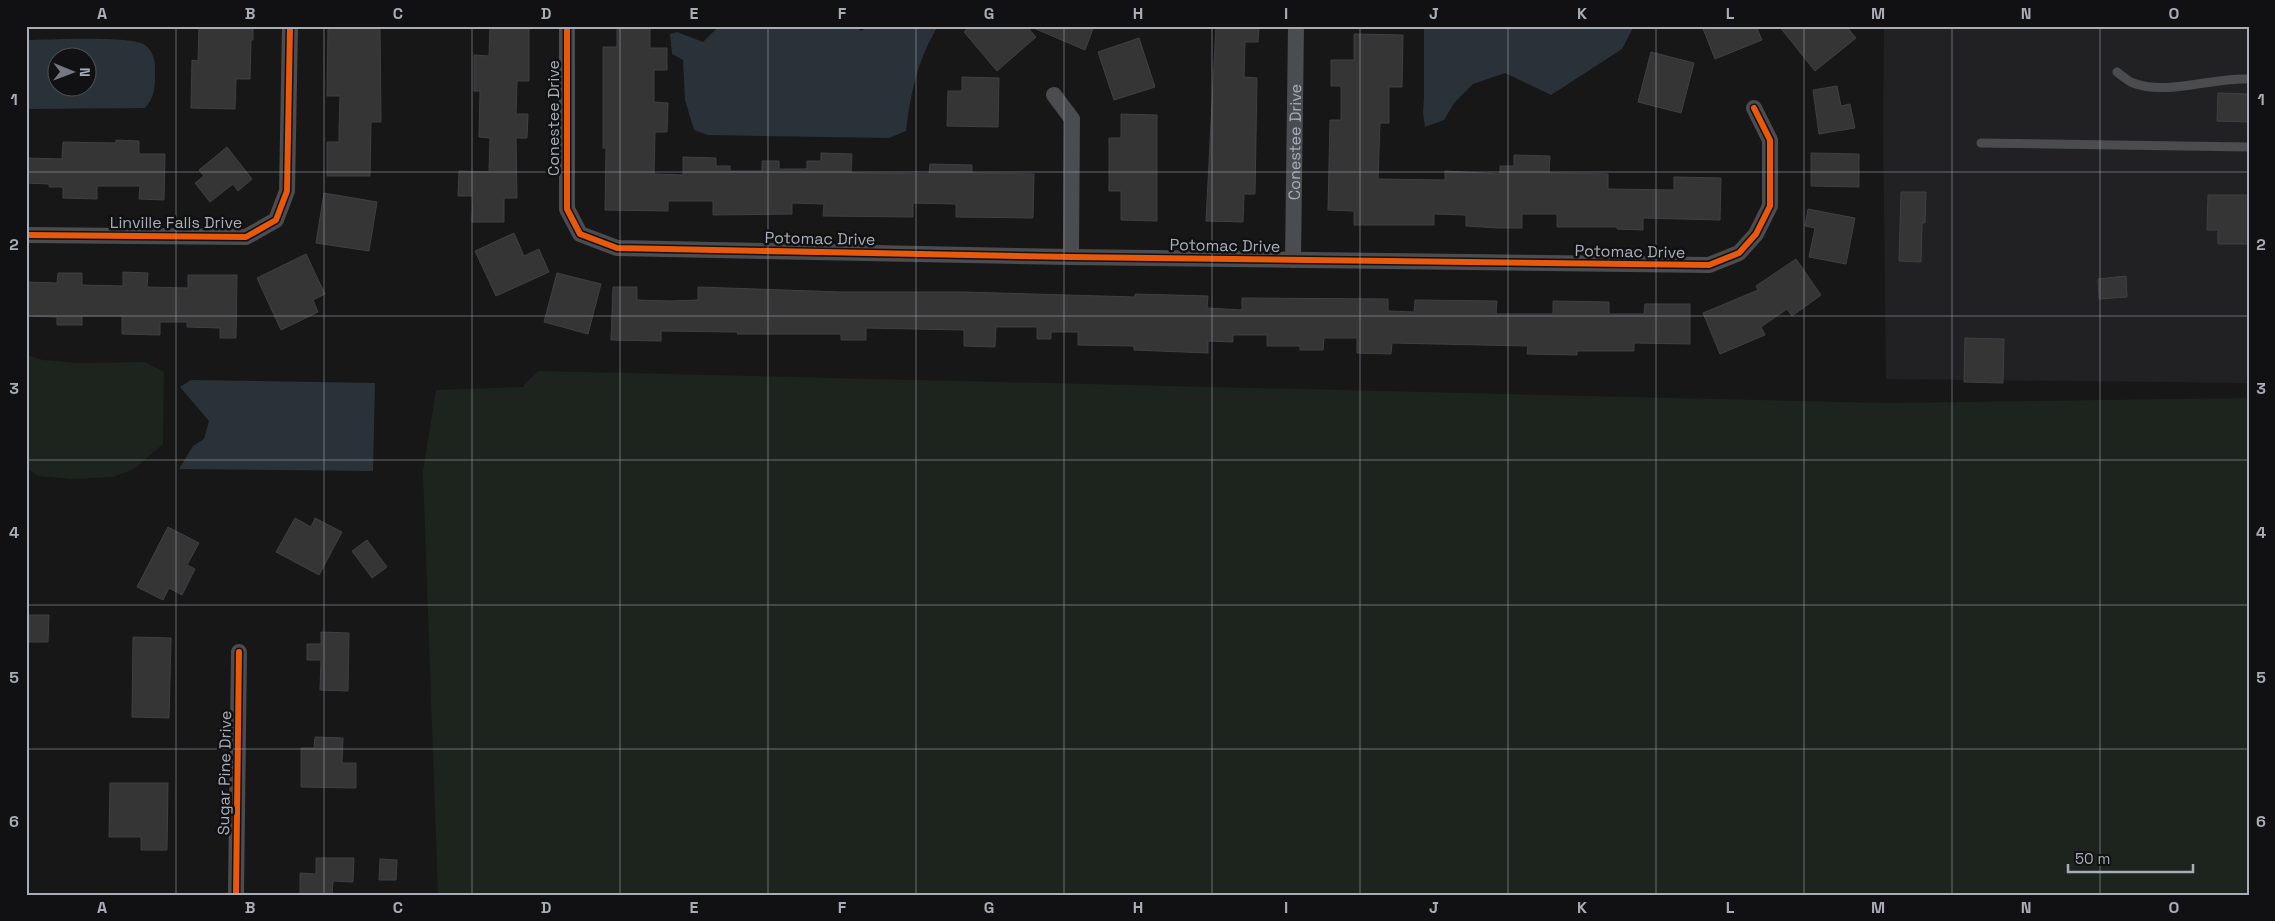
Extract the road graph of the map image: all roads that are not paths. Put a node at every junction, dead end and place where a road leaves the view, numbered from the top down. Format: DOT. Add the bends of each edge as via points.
graph roads {
  1 [pos="290,26"];
  2 [pos="567,26"];
  3 [pos="1296,26"];
  4 [pos="2117,72"];
  5 [pos="2249,79"];
  6 [pos="1054,95"];
  7 [pos="1754,108"];
  8 [pos="1981,143"];
  9 [pos="2249,147"];
  10 [pos="567,209"];
  11 [pos="26,235"];
  12 [pos="1070,257"];
  13 [pos="1293,260"];
  14 [pos="240,652"];
  15 [pos="236,895"];
  1 -- 11 [label="street, Linville Falls Drive" via="287,191 276,220 246,238"];
  2 -- 10 [label="street, Conestee Drive"];
  3 -- 13 [label="street, Conestee Drive"];
  4 -- 5 [label="lane" via="2133,83 2160,88 2233,78"];
  6 -- 12 [label="street" via="1072,119"];
  7 -- 13 [label="street, Potomac Drive" via="1770,140 1770,206 1756,234 1739,253 1709,266"];
  8 -- 9 [label="lane"];
  10 -- 12 [label="street, Potomac Drive" via="580,234 617,248"];
  12 -- 13 [label="street, Potomac Drive"];
  14 -- 15 [label="street, Sugar Pine Drive"];
}
